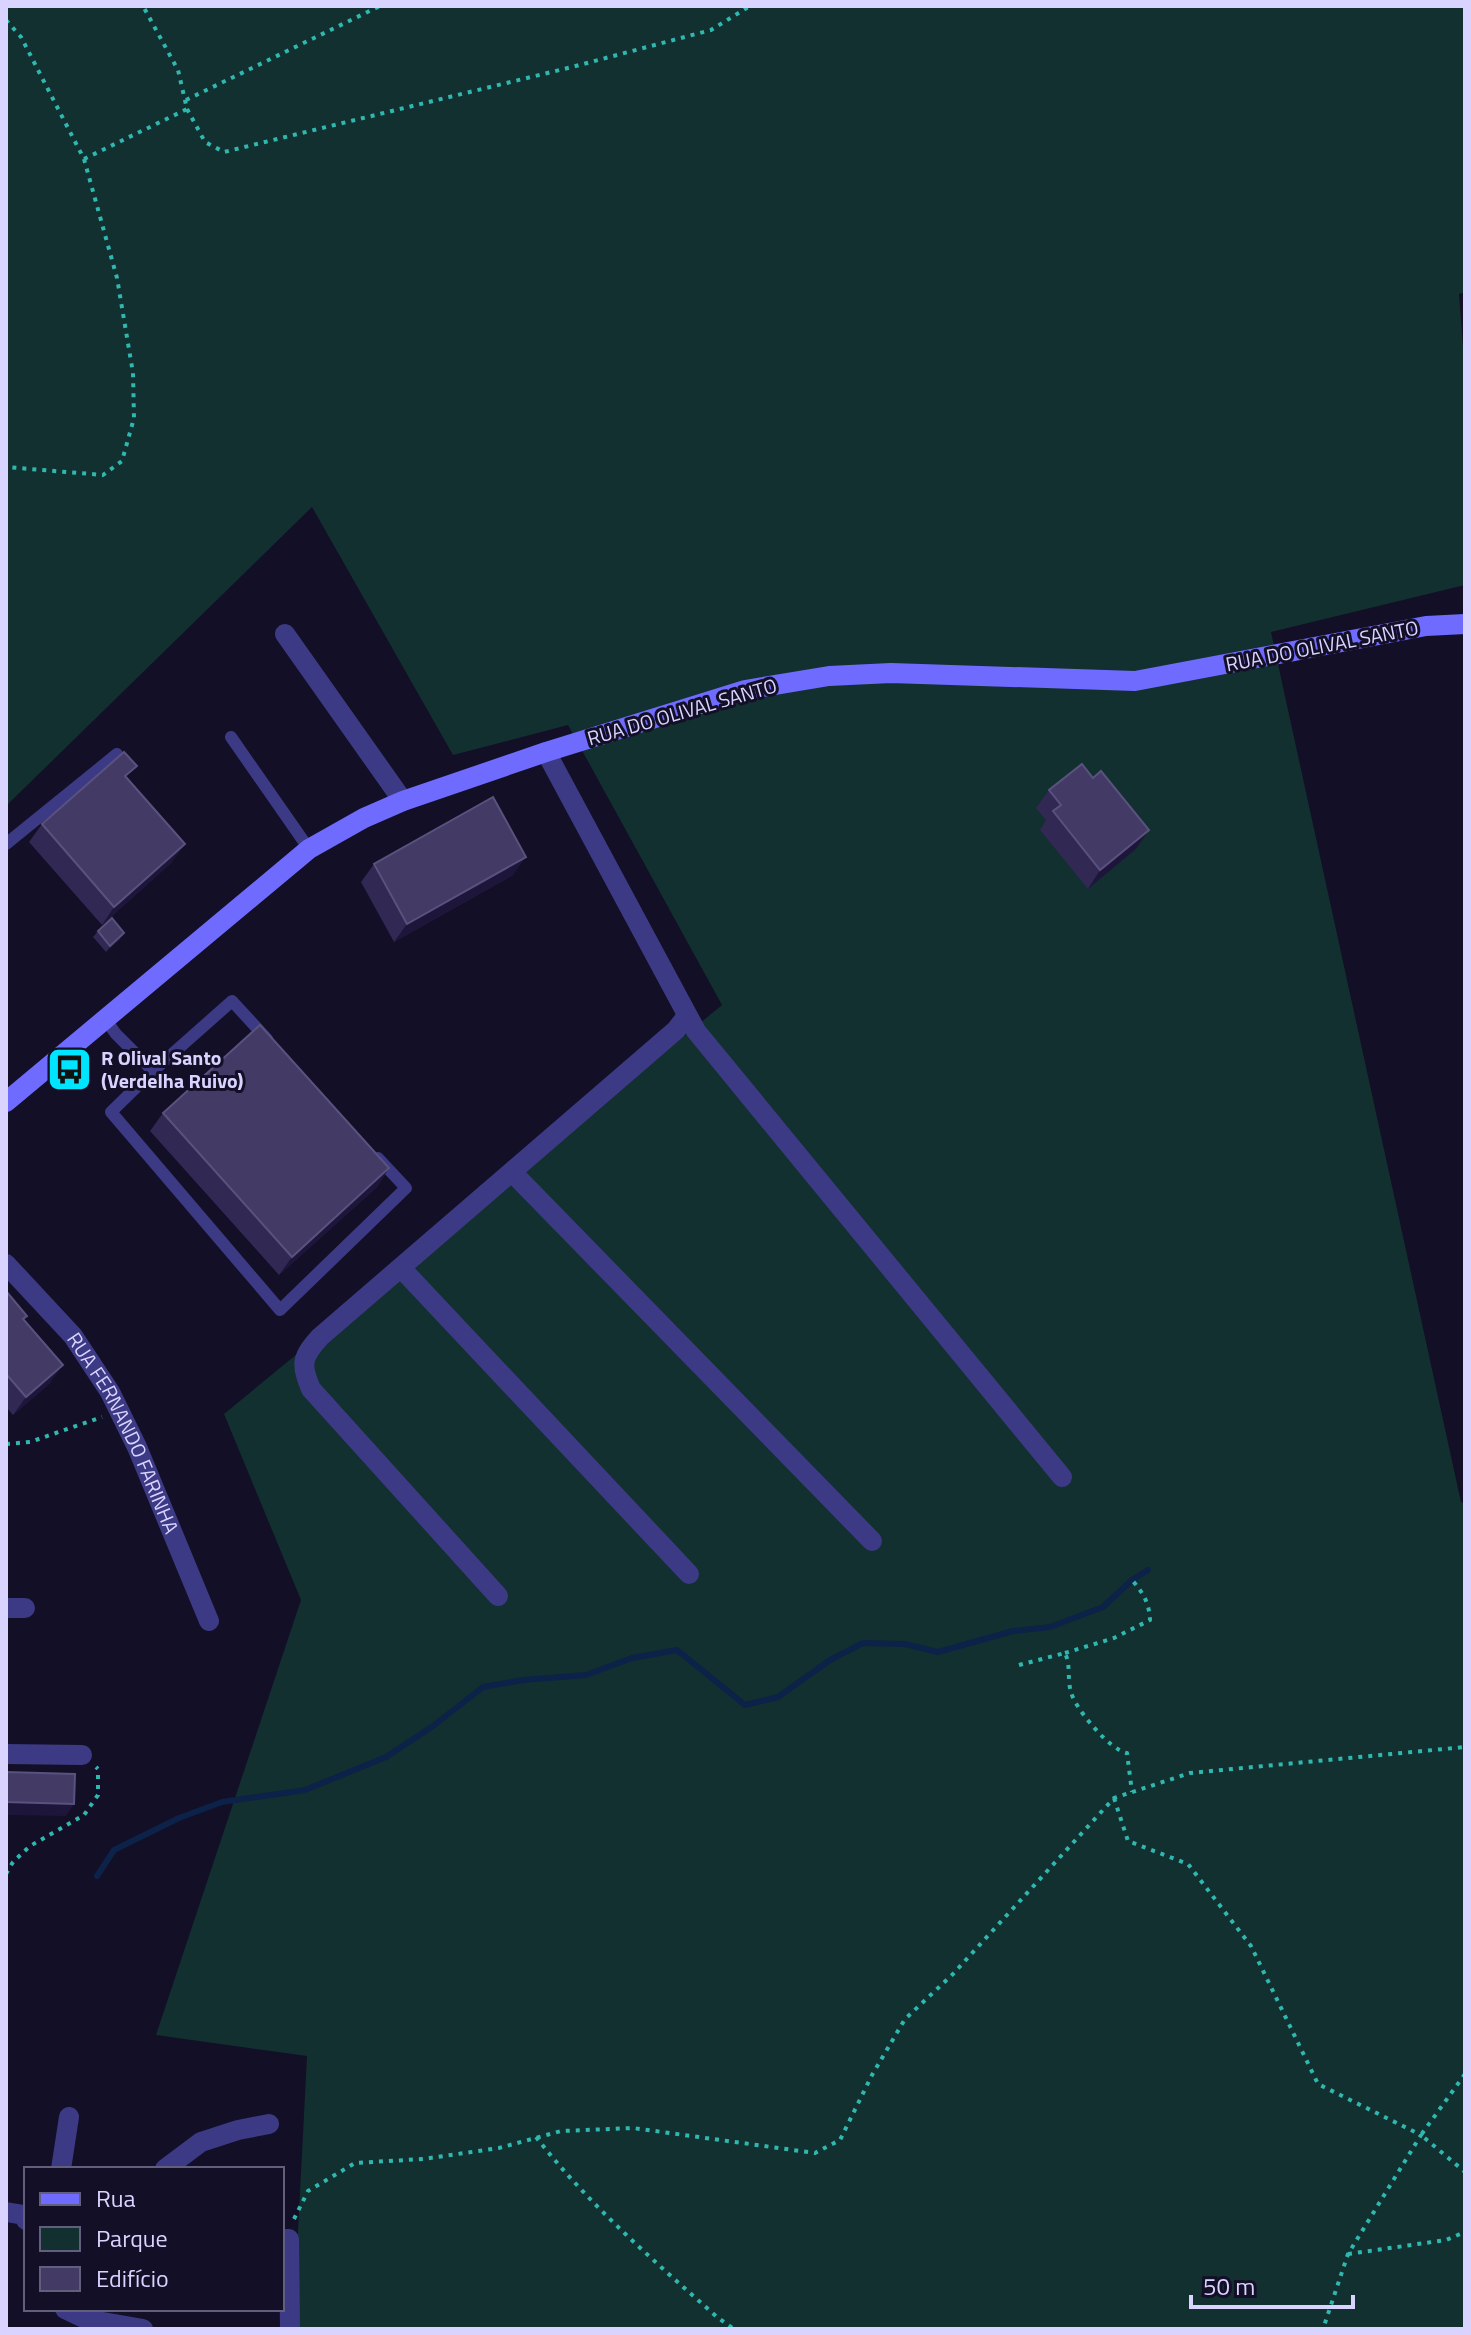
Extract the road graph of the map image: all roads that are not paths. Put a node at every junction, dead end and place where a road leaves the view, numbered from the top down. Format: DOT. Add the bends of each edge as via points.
graph roads {
  1 [pos="1465,624"];
  2 [pos="285,634"];
  3 [pos="231,737"];
  4 [pos="546,752"];
  5 [pos="117,754"];
  6 [pos="403,801"];
  7 [pos="6,844"];
  8 [pos="309,849"];
  9 [pos="687,1016"];
  10 [pos="105,1019"];
  11 [pos="276,1048"];
  12 [pos="153,1071"];
  13 [pos="6,1102"];
  14 [pos="373,1153"];
  15 [pos="512,1172"];
  16 [pos="6,1264"];
  17 [pos="401,1268"];
  18 [pos="1062,1477"];
  19 [pos="872,1541"];
  20 [pos="689,1574"];
  21 [pos="498,1596"];
  22 [pos="209,1621"];
  23 [pos="6,1754"];
  24 [pos="82,1755"];
  25 [pos="69,2117"];
  26 [pos="269,2124"];
  27 [pos="61,2167"];
  28 [pos="168,2167"];
  29 [pos="285,2239"];
  30 [pos="69,2311"];
  31 [pos="143,2329"];
  32 [pos="290,2329"];
  1 -- 4 [label="street, RUA DO OLIVAL SANTO" via="1426,626 1135,681 891,673 829,676 745,690"];
  2 -- 6 [label="street"];
  3 -- 8 [label="lane"];
  4 -- 6 [label="street, RUA DO OLIVAL SANTO"];
  4 -- 9 [label="street"];
  5 -- 7 [label="lane"];
  6 -- 8 [label="street, RUA DO OLIVAL SANTO"];
  8 -- 10 [label="street, RUA DO OLIVAL SANTO"];
  9 -- 15 [label="street"];
  9 -- 18 [label="street"];
  10 -- 12 [label="lane"];
  10 -- 13 [label="street, RUA DO OLIVAL SANTO"];
  11 -- 12 [label="lane" via="232,1001"];
  12 -- 14 [label="lane" via="111,1112 280,1310 406,1188"];
  15 -- 17 [label="street"];
  15 -- 19 [label="street"];
  16 -- 22 [label="street, RUA FERNANDO FARINHA" via="73,1336 110,1392"];
  17 -- 20 [label="street"];
  17 -- 21 [label="street" via="320,1337 306,1353 303,1371 311,1389"];
  23 -- 24 [label="street"];
  25 -- 27 [label="street"];
  26 -- 28 [label="street" via="201,2142"];
  29 -- 32 [label="street"];
  30 -- 31 [label="street"];
}
